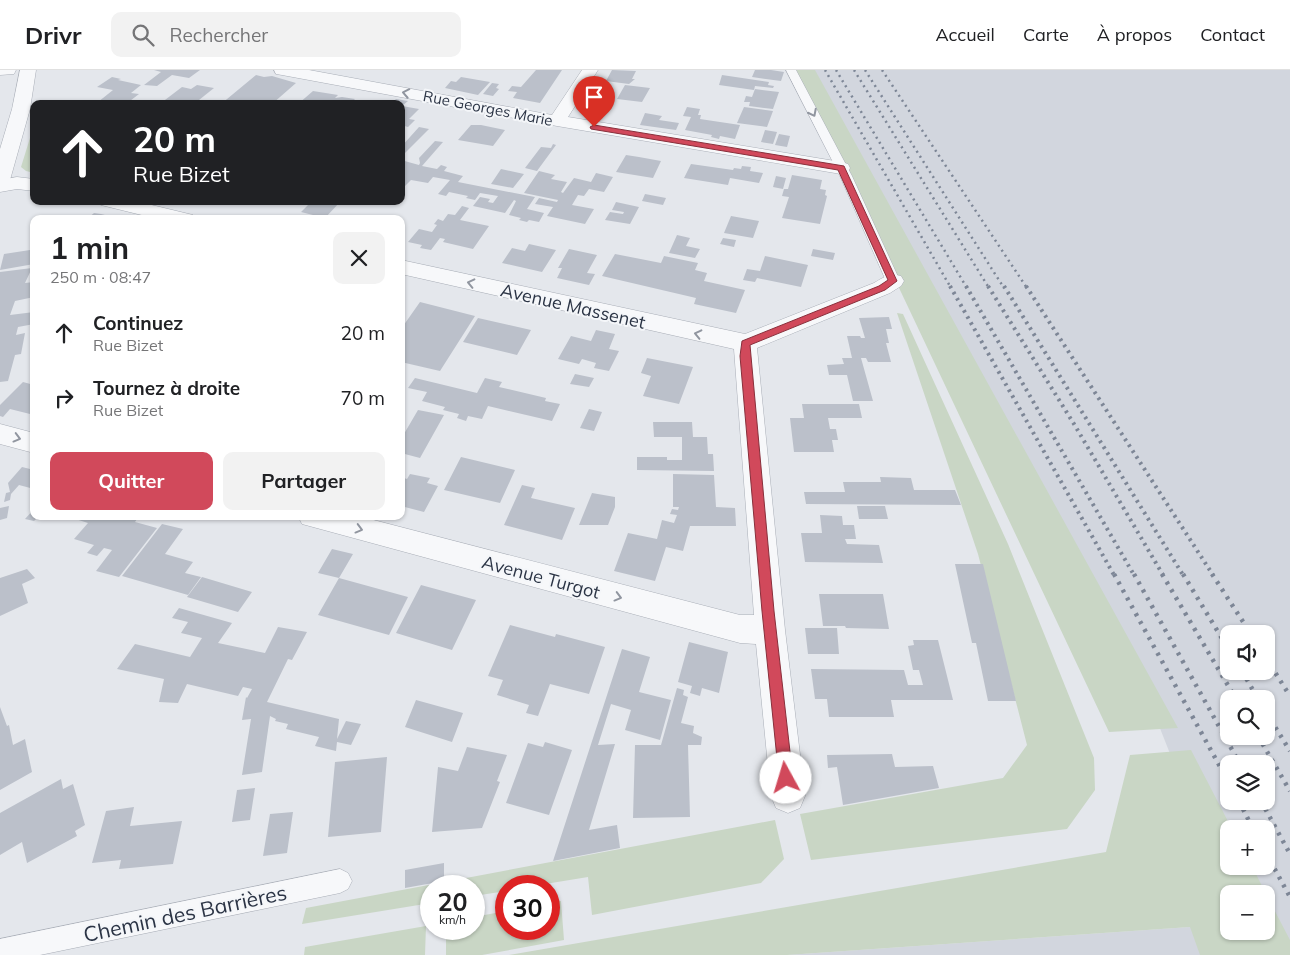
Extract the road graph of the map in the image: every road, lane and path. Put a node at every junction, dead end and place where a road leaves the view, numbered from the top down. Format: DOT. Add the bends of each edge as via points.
graph roads {
  1 [pos="0,70"];
  2 [pos="8,70"];
  3 [pos="28,70"];
  4 [pos="282,70"];
  5 [pos="590,70"];
  6 [pos="791,70"];
  7 [pos="333,74"];
  8 [pos="557,121"];
  9 [pos="842,168"];
  10 [pos="0,180"];
  11 [pos="30,185"];
  12 [pos="0,186"];
  13 [pos="125,205"];
  14 [pos="169,215"];
  15 [pos="405,268"];
  16 [pos="893,281"];
  17 [pos="746,343"];
  18 [pos="0,434"];
  19 [pos="30,442"];
  20 [pos="327,520"];
  21 [pos="770,630"];
  22 [pos="788,796"];
  23 [pos="340,881"];
  24 [pos="0,951"];
  1 -- 2 [label="street"];
  3 -- 10 [label="street" via="22,109"];
  4 -- 7 [label="street, Rue Georges Marie"];
  5 -- 8 [label="street"];
  6 -- 9 [label="lane, one-way"];
  8 -- 7 [label="street, Rue Georges Marie, one-way"];
  8 -- 9 [label="street, Rue Georges Marie"];
  9 -- 16 [label="lane"];
  11 -- 12 [label="street"];
  13 -- 14 [label="street"];
  17 -- 15 [label="street, Avenue Massenet, one-way"];
  16 -- 17 [label="street"];
  17 -- 21 [label="street"];
  18 -- 19 [label="street, one-way"];
  20 -- 21 [label="street, Avenue Turgot, one-way" via="740,629"];
  21 -- 22 [label="street"];
  23 -- 24 [label="lane, Chemin des Barrières"];
}
